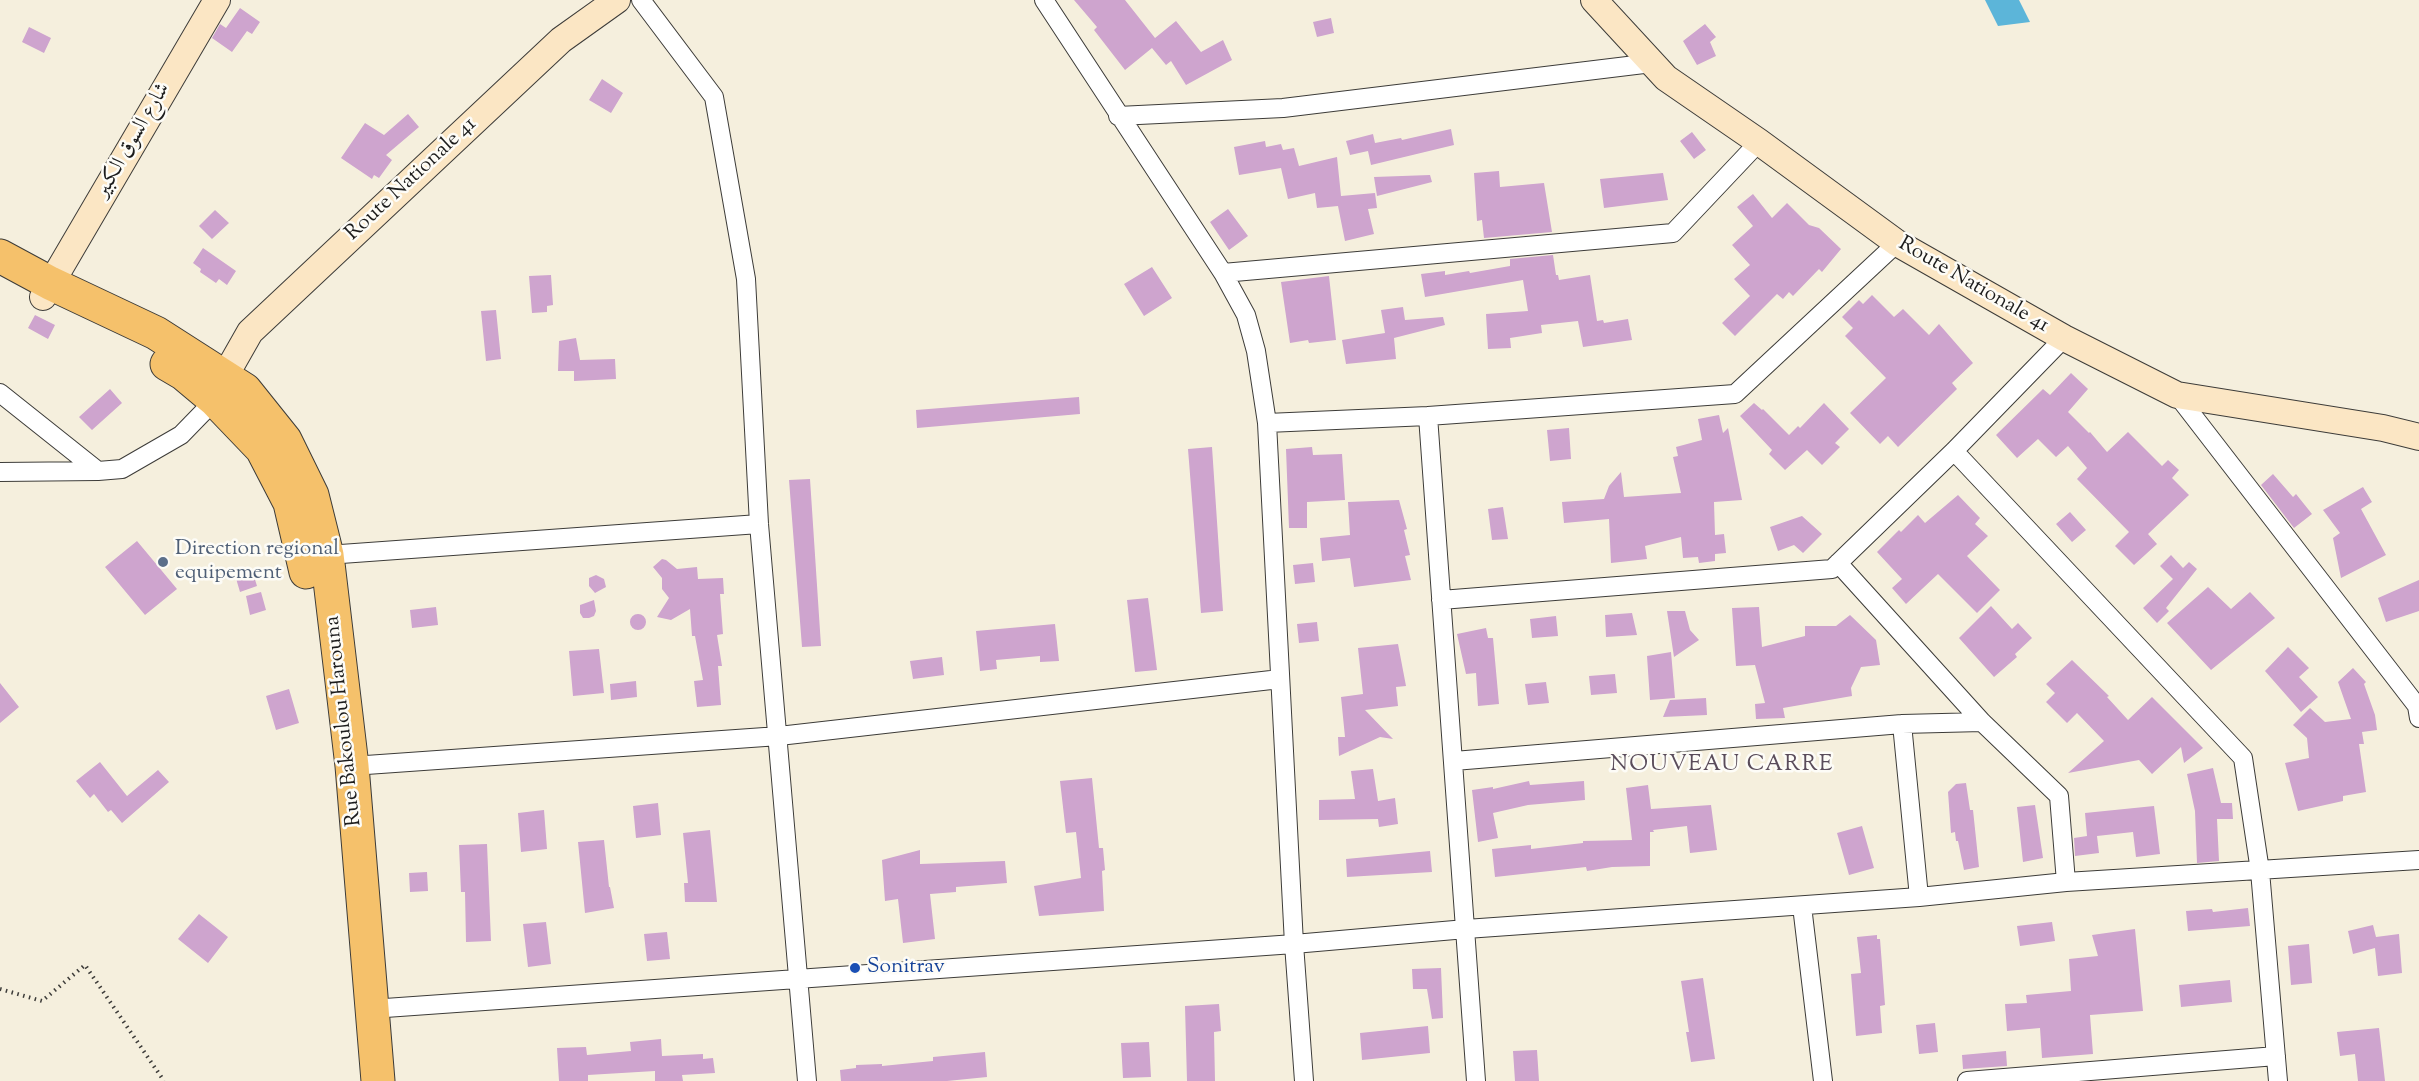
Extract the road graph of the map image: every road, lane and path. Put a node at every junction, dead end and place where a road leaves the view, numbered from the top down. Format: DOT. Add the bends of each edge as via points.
graph roads {
  1 [pos="217,0"];
  2 [pos="617,0"];
  3 [pos="641,0"];
  4 [pos="1044,0"];
  5 [pos="1594,0"];
  6 [pos="1652,63"];
  7 [pos="1119,116"];
  8 [pos="1759,142"];
  9 [pos="1897,243"];
  10 [pos="0,256"];
  11 [pos="1223,273"];
  12 [pos="0,276"];
  13 [pos="47,290"];
  14 [pos="2064,338"];
  15 [pos="220,388"];
  16 [pos="0,393"];
  17 [pos="2177,395"];
  18 [pos="1428,416"];
  19 [pos="1267,423"];
  20 [pos="2419,437"];
  21 [pos="1954,451"];
  22 [pos="98,471"];
  23 [pos="0,472"];
  24 [pos="759,524"];
  25 [pos="327,555"];
  26 [pos="1838,563"];
  27 [pos="1441,600"];
  28 [pos="1280,679"];
  29 [pos="2418,710"];
  30 [pos="1982,722"];
  31 [pos="1902,724"];
  32 [pos="779,736"];
  33 [pos="1454,761"];
  34 [pos="352,766"];
  35 [pos="2419,860"];
  36 [pos="2260,871"];
  37 [pos="2066,882"];
  38 [pos="1919,897"];
  39 [pos="1802,906"];
  40 [pos="1466,929"];
  41 [pos="1294,944"];
  42 [pos="797,979"];
  43 [pos="0,989"];
  44 [pos="371,1009"];
  45 [pos="2276,1056"];
  46 [pos="164,1081"];
  47 [pos="358,1081"];
  48 [pos="378,1081"];
  49 [pos="807,1081"];
  50 [pos="1304,1081"];
  51 [pos="1476,1081"];
  52 [pos="1823,1081"];
  53 [pos="1967,1081"];
  54 [pos="2278,1081"];
  1 -- 13 [label="street, شارع السوق الكبير"];
  2 -- 15 [label="street, Route Nationale 41" via="561,40 250,333"];
  3 -- 24 [label="street" via="714,97 746,279"];
  4 -- 7 [label="street"];
  5 -- 6 [label="street, Route Nationale 41"];
  6 -- 7 [label="street" via="1283,108"];
  6 -- 8 [label="street, Route Nationale 41" via="1666,78"];
  7 -- 11 [label="street"];
  8 -- 9 [label="street, Route Nationale 41"];
  8 -- 11 [label="street" via="1673,233"];
  9 -- 14 [label="street, Route Nationale 41"];
  9 -- 18 [label="street" via="1735,394"];
  10 -- 13 [label="highway"];
  11 -- 19 [label="street" via="1246,315"];
  12 -- 13 [label="highway"];
  13 -- 15 [label="highway, Rue Bakoulou Harouna" via="184,374"];
  14 -- 17 [label="street, Route Nationale 41"];
  14 -- 21 [label="street"];
  15 -- 22 [label="street" via="181,435 122,469"];
  15 -- 25 [label="highway, Rue Bakoulou Harouna" via="245,390 285,440 312,495"];
  15 -- 47 [label="highway, Rue Bakoulou Harouna" via="262,448 290,503 305,559"];
  16 -- 22 [label="street"];
  17 -- 20 [label="street, Route Nationale 41"];
  17 -- 29 [label="street"];
  18 -- 19 [label="street"];
  18 -- 27 [label="street"];
  19 -- 28 [label="street"];
  21 -- 26 [label="street"];
  21 -- 36 [label="street" via="2243,758"];
  22 -- 23 [label="street"];
  24 -- 25 [label="street"];
  24 -- 32 [label="street"];
  25 -- 34 [label="highway, Rue Bakoulou Harouna"];
  26 -- 27 [label="street" via="1832,569"];
  26 -- 30 [label="street"];
  27 -- 33 [label="street"];
  28 -- 32 [label="street"];
  28 -- 41 [label="street"];
  30 -- 31 [label="street"];
  30 -- 37 [label="street" via="2059,796"];
  31 -- 33 [label="street"];
  31 -- 38 [label="street"];
  32 -- 34 [label="street"];
  32 -- 42 [label="street"];
  33 -- 40 [label="street"];
  34 -- 44 [label="highway, Rue Bakoulou Harouna"];
  35 -- 36 [label="street"];
  36 -- 37 [label="street"];
  36 -- 45 [label="street"];
  37 -- 38 [label="street"];
  38 -- 39 [label="street"];
  39 -- 40 [label="street"];
  39 -- 52 [label="street"];
  40 -- 41 [label="street"];
  40 -- 51 [label="street"];
  41 -- 42 [label="street"];
  41 -- 50 [label="street"];
  42 -- 44 [label="street"];
  42 -- 49 [label="street"];
  43 -- 46 [label="path" via="42,1001 85,965"];
  44 -- 48 [label="highway, Rue Bakoulou Harouna"];
  45 -- 53 [label="street"];
  45 -- 54 [label="street"];
}
